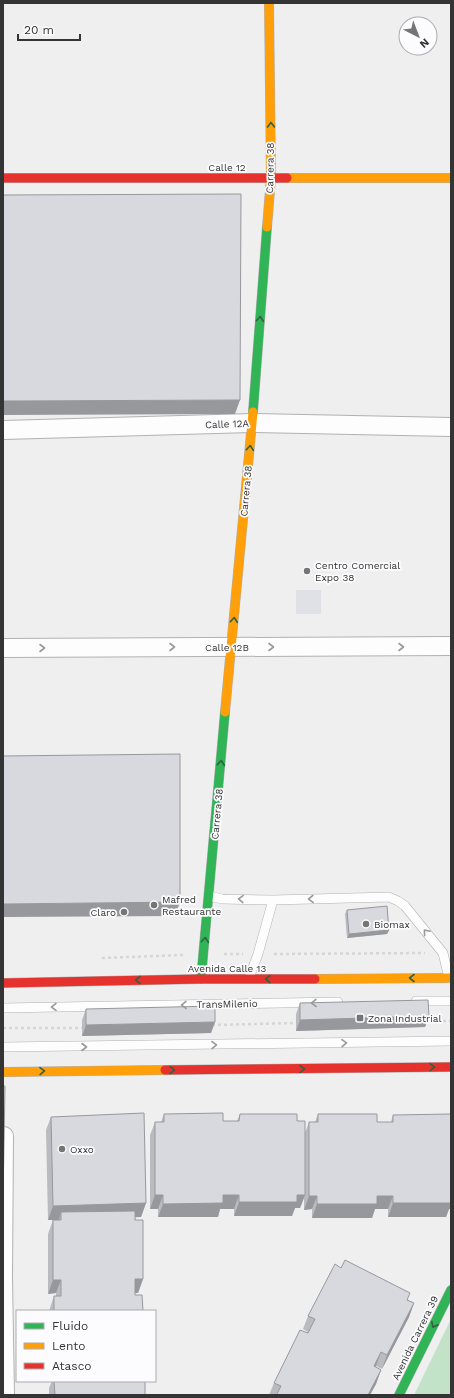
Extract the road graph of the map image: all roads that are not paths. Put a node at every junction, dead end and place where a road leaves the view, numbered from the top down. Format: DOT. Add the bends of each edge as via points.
graph roads {
  1 [pos="269,3"];
  2 [pos="3,178"];
  3 [pos="271,178"];
  4 [pos="451,178"];
  5 [pos="252,423"];
  6 [pos="451,427"];
  7 [pos="3,430"];
  8 [pos="451,646"];
  9 [pos="232,647"];
  10 [pos="3,648"];
  11 [pos="209,896"];
  12 [pos="273,900"];
  13 [pos="450,978"];
  14 [pos="201,979"];
  15 [pos="249,979"];
  16 [pos="3,982"];
  17 [pos="408,1001"];
  18 [pos="451,1001"];
  19 [pos="345,1002"];
  20 [pos="3,1008"];
  21 [pos="451,1041"];
  22 [pos="3,1047"];
  23 [pos="451,1067"];
  24 [pos="4,1072"];
  25 [pos="4,1091"];
  26 [pos="4,1116"];
  27 [pos="3,1279"];
  28 [pos="451,1290"];
  29 [pos="5,1395"];
  30 [pos="399,1395"];
  3 -- 1 [label="street, Carrera 38, one-way"];
  2 -- 3 [label="street, Calle 12"];
  3 -- 4 [label="street, Calle 12"];
  5 -- 3 [label="street, Carrera 38, one-way"];
  5 -- 6 [label="street, Calle 12A"];
  5 -- 7 [label="street, Calle 12A"];
  9 -- 5 [label="street, Carrera 38, one-way"];
  9 -- 8 [label="street, Calle 12B, one-way"];
  10 -- 9 [label="street, Calle 12B, one-way"];
  11 -- 9 [label="street, Carrera 38, one-way"];
  12 -- 11 [label="lane, one-way" via="222,899"];
  14 -- 11 [label="street, Carrera 38, one-way"];
  13 -- 12 [label="lane, one-way" via="443,953 398,900 389,897"];
  12 -- 15 [label="lane"];
  13 -- 15 [label="street, Avenida Calle 13, one-way"];
  14 -- 15 [label="street, Avenida Calle 13"];
  14 -- 16 [label="street, Avenida Calle 13, one-way"];
  17 -- 18 [label="lane"];
  19 -- 20 [label="lane, TransMilenio, one-way"];
  22 -- 21 [label="lane, one-way"];
  24 -- 23 [label="street, one-way"];
  24 -- 25 [label="street"];
  26 -- 27 [label="street"];
  27 -- 29 [label="street"];
  28 -- 30 [label="street, Avenida Carrera 39, one-way"];
}
